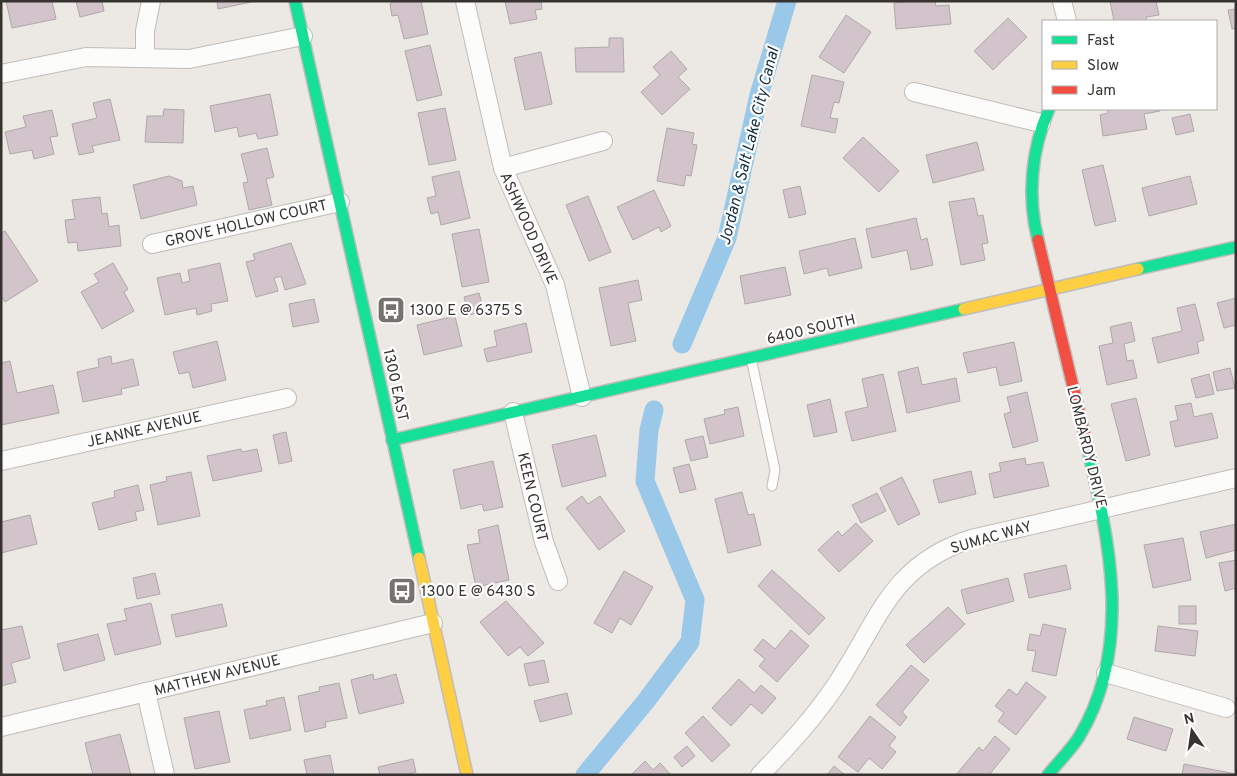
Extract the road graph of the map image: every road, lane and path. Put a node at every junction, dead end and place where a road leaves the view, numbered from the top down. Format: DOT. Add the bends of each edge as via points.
graph roads {
  1 [pos="152,1"];
  2 [pos="295,1"];
  3 [pos="465,1"];
  4 [pos="1062,1"];
  5 [pos="1066,20"];
  6 [pos="303,36"];
  7 [pos="145,58"];
  8 [pos="1,74"];
  9 [pos="914,92"];
  10 [pos="1045,116"];
  11 [pos="603,141"];
  12 [pos="503,168"];
  13 [pos="340,202"];
  14 [pos="152,244"];
  15 [pos="1236,247"];
  16 [pos="1049,290"];
  17 [pos="751,358"];
  18 [pos="582,397"];
  19 [pos="287,398"];
  20 [pos="513,412"];
  21 [pos="392,440"];
  22 [pos="1,461"];
  23 [pos="1236,478"];
  24 [pos="772,486"];
  25 [pos="1102,509"];
  26 [pos="558,581"];
  27 [pos="433,623"];
  28 [pos="1106,672"];
  29 [pos="146,692"];
  30 [pos="1226,708"];
  31 [pos="1,727"];
  32 [pos="165,775"];
  33 [pos="466,775"];
  34 [pos="760,775"];
  35 [pos="1048,775"];
  1 -- 7 [label="street" via="145,31"];
  2 -- 6 [label="street, 1300 EAST"];
  3 -- 12 [label="street, ASHWOOD DRIVE"];
  4 -- 5 [label="street"];
  6 -- 7 [label="street" via="204,57"];
  6 -- 13 [label="street, 1300 EAST"];
  7 -- 8 [label="street" via="86,56"];
  9 -- 10 [label="street"];
  10 -- 16 [label="street, LOMBARDY DRIVE" via="1034,151 1030,184 1035,228"];
  11 -- 12 [label="street"];
  12 -- 18 [label="street, ASHWOOD DRIVE" via="555,285"];
  13 -- 14 [label="street, GROVE HOLLOW COURT"];
  13 -- 21 [label="street, 1300 EAST"];
  15 -- 16 [label="street, 6400 SOUTH"];
  16 -- 17 [label="street, 6400 SOUTH"];
  16 -- 25 [label="street, LOMBARDY DRIVE"];
  17 -- 18 [label="street, 6400 SOUTH"];
  17 -- 24 [label="lane" via="775,470"];
  18 -- 20 [label="street, 6400 SOUTH"];
  19 -- 22 [label="street, JEANNE AVENUE"];
  20 -- 21 [label="street, 6400 SOUTH"];
  20 -- 26 [label="street, KEEN COURT" via="544,542"];
  21 -- 27 [label="street, 1300 EAST"];
  23 -- 25 [label="street, SUMAC WAY"];
  25 -- 28 [label="street, LOMBARDY DRIVE" via="1110,552 1114,610"];
  25 -- 34 [label="street, SUMAC WAY" via="971,540 920,565 886,600 853,659 819,710"];
  27 -- 29 [label="street, MATTHEW AVENUE"];
  27 -- 33 [label="street, 1300 EAST"];
  28 -- 30 [label="street"];
  28 -- 35 [label="street, LOMBARDY DRIVE" via="1096,704 1081,734"];
  29 -- 31 [label="street, MATTHEW AVENUE"];
  29 -- 32 [label="street"];
}
